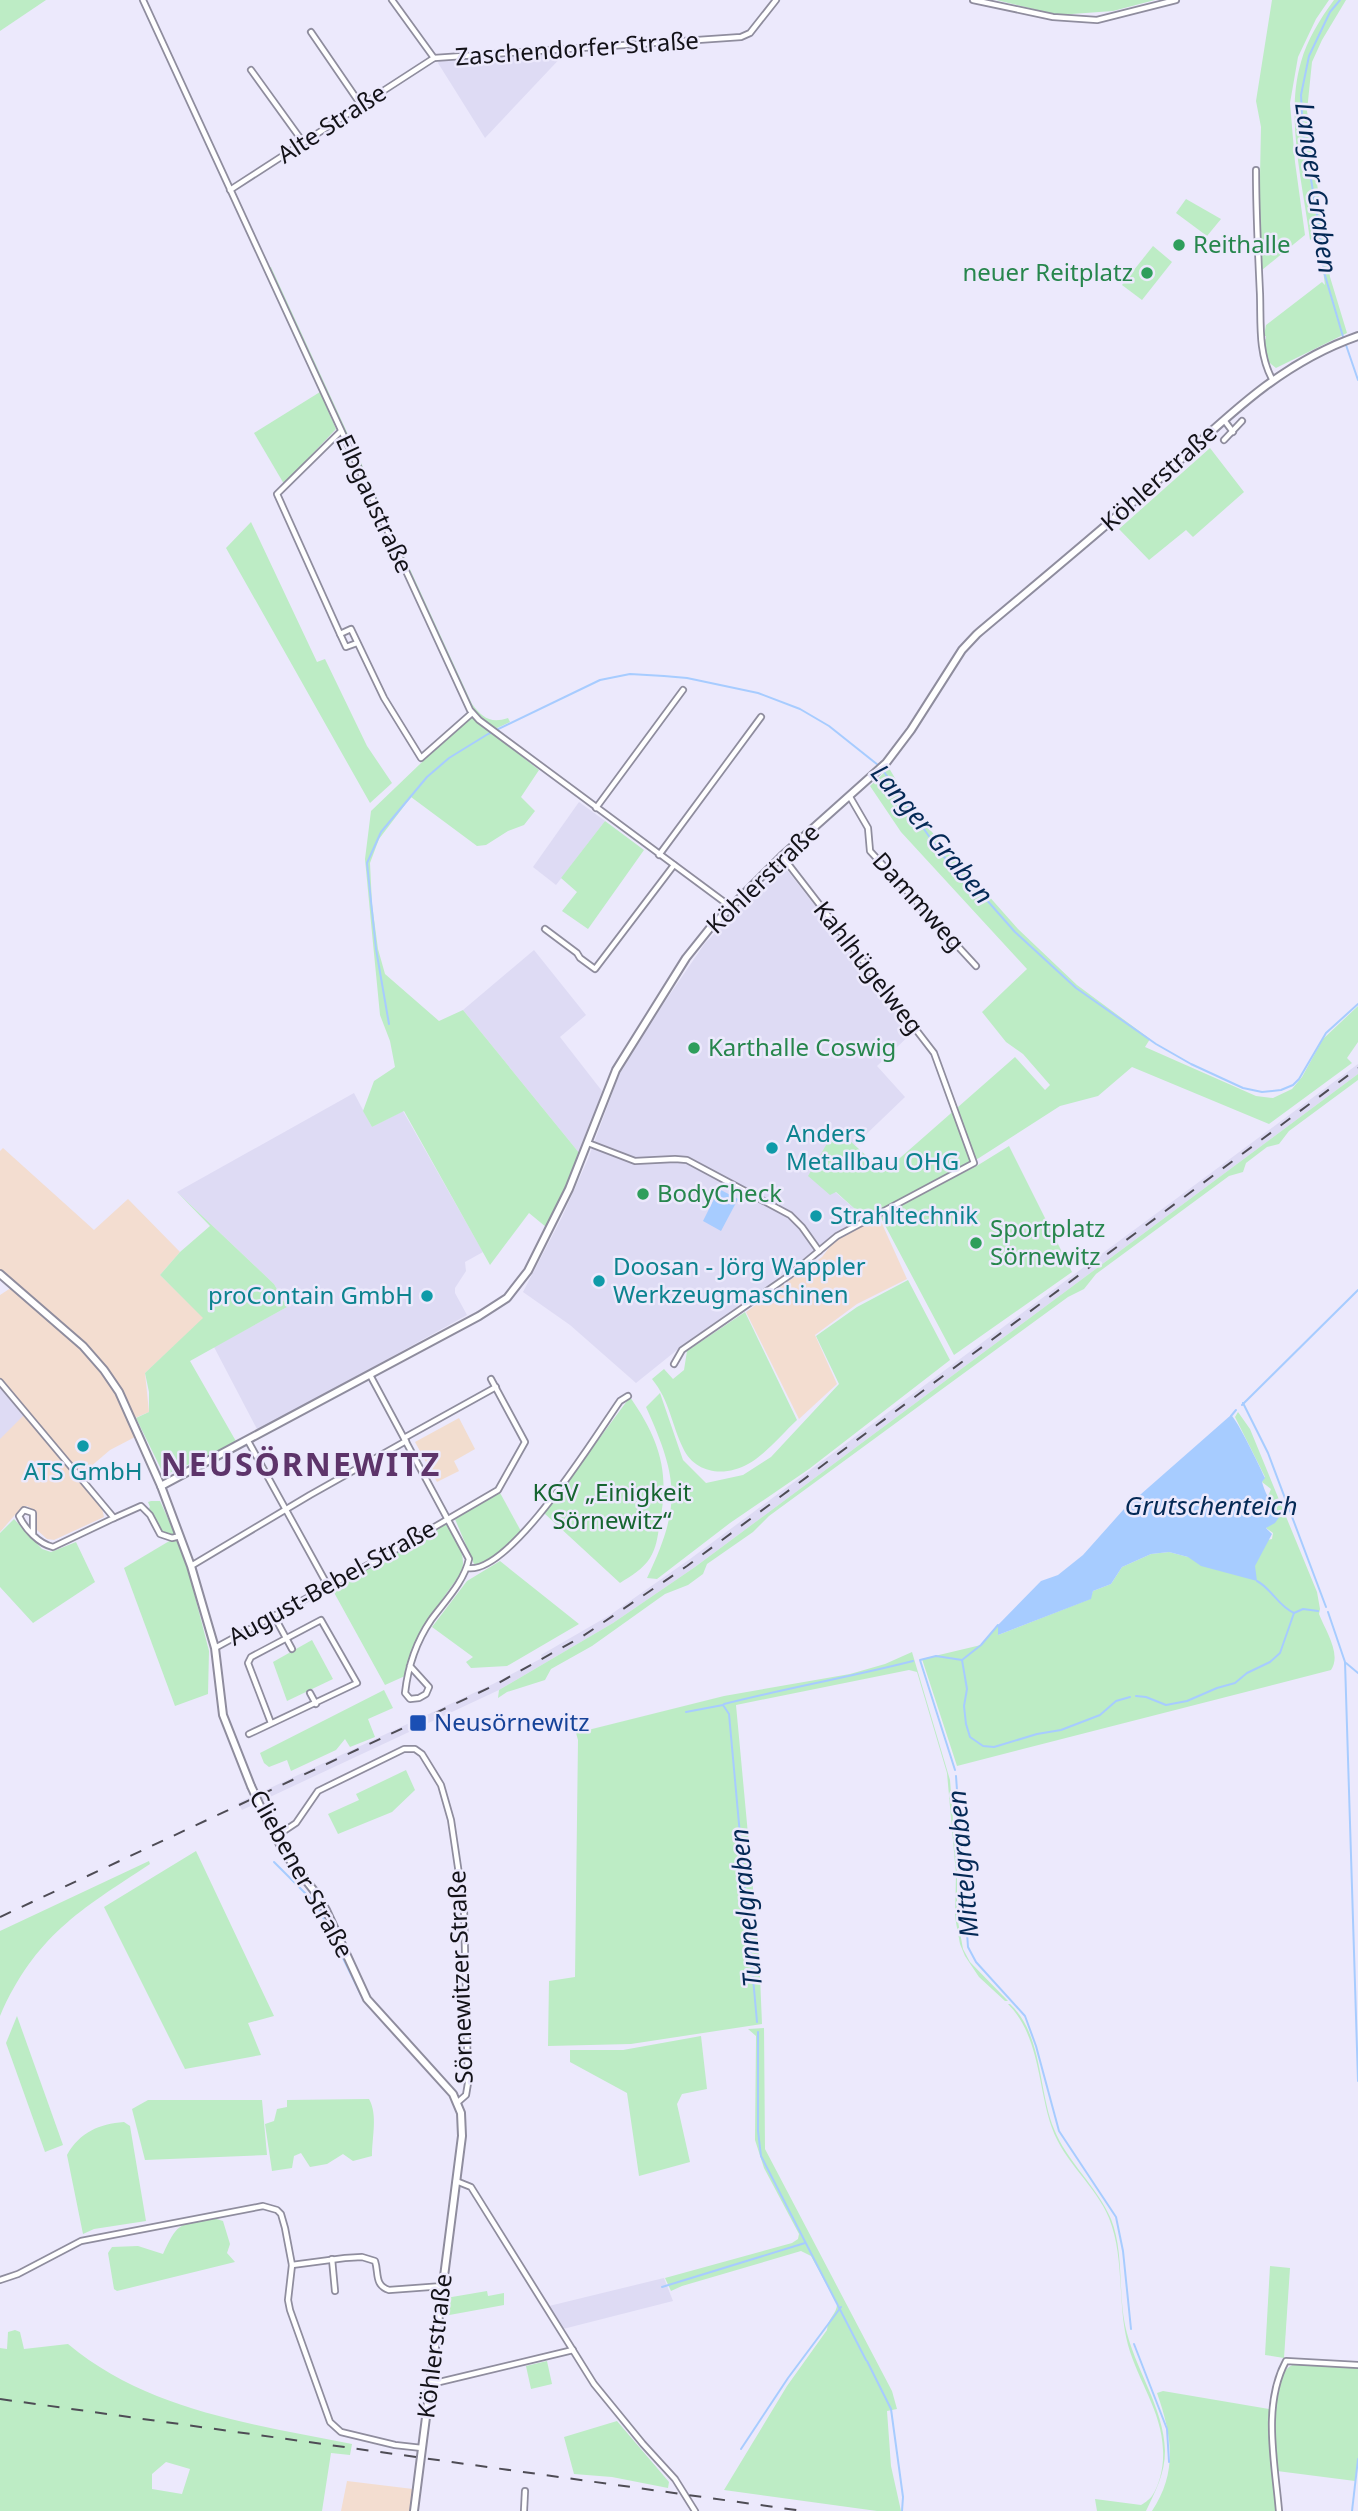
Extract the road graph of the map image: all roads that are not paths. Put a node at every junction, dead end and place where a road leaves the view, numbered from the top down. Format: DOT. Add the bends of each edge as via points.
graph roads {
  1 [pos="143,0"];
  2 [pos="392,0"];
  3 [pos="776,0"];
  4 [pos="973,0"];
  5 [pos="1176,0"];
  6 [pos="311,32"];
  7 [pos="434,58"];
  8 [pos="251,70"];
  9 [pos="361,105"];
  10 [pos="303,142"];
  11 [pos="1256,170"];
  12 [pos="230,190"];
  13 [pos="1358,336"];
  14 [pos="1272,379"];
  15 [pos="1224,420"];
  16 [pos="1242,421"];
  17 [pos="341,431"];
  18 [pos="1233,432"];
  19 [pos="1224,440"];
  20 [pos="340,634"];
  21 [pos="357,643"];
  22 [pos="683,690"];
  23 [pos="472,713"];
  24 [pos="761,717"];
  25 [pos="850,797"];
  26 [pos="596,808"];
  27 [pos="659,855"];
  28 [pos="782,856"];
  29 [pos="674,865"];
  30 [pos="731,907"];
  31 [pos="545,929"];
  32 [pos="976,966"];
  33 [pos="588,1143"];
  34 [pos="819,1251"];
  35 [pos="0,1274"];
  36 [pos="9,1281"];
  37 [pos="0,1287"];
  38 [pos="674,1364"];
  39 [pos="370,1375"];
  40 [pos="491,1379"];
  41 [pos="0,1382"];
  42 [pos="496,1387"];
  43 [pos="628,1396"];
  44 [pos="405,1440"];
  45 [pos="248,1441"];
  46 [pos="161,1486"];
  47 [pos="285,1509"];
  48 [pos="114,1518"];
  49 [pos="449,1519"];
  50 [pos="33,1534"];
  51 [pos="180,1536"];
  52 [pos="191,1566"];
  53 [pos="467,1568"];
  54 [pos="328,1586"];
  55 [pos="274,1616"];
  56 [pos="286,1639"];
  57 [pos="215,1648"];
  58 [pos="292,1649"];
  59 [pos="410,1666"];
  60 [pos="310,1693"];
  61 [pos="316,1704"];
  62 [pos="271,1723"];
  63 [pos="249,1734"];
  64 [pos="275,1837"];
  65 [pos="458,2102"];
  66 [pos="457,2181"];
  67 [pos="332,2259"];
  68 [pos="292,2265"];
  69 [pos="0,2280"];
  70 [pos="443,2286"];
  71 [pos="335,2291"];
  72 [pos="573,2350"];
  73 [pos="1358,2365"];
  74 [pos="430,2384"];
  75 [pos="422,2448"];
  76 [pos="525,2491"];
  77 [pos="415,2511"];
  78 [pos="524,2511"];
  79 [pos="695,2511"];
  80 [pos="1279,2511"];
  1 -- 12 [label="street, Elbgaustraße"];
  2 -- 7 [label="street, Zaschendorfer Straße"];
  3 -- 7 [label="street, Zaschendorfer Straße" via="754,29 741,37"];
  4 -- 5 [label="street" via="1053,17 1097,19"];
  6 -- 9 [label="street"];
  7 -- 9 [label="street, Alte Straße"];
  8 -- 10 [label="street"];
  9 -- 10 [label="street, Alte Straße"];
  10 -- 12 [label="street, Alte Straße"];
  11 -- 14 [label="street" via="1261,345"];
  12 -- 17 [label="street, Elbgaustraße"];
  13 -- 14 [label="street, Köhlerstraße"];
  14 -- 15 [label="street, Köhlerstraße"];
  15 -- 18 [label="street, Köhlerstraße"];
  15 -- 25 [label="street, Köhlerstraße" via="969,641 886,763"];
  16 -- 18 [label="street, Köhlerstraße"];
  17 -- 20 [label="street" via="277,494"];
  17 -- 23 [label="street, Elbgaustraße"];
  18 -- 19 [label="street, Köhlerstraße"];
  20 -- 21 [label="street" via="346,647"];
  20 -- 21 [label="street" via="351,629"];
  21 -- 23 [label="street" via="421,758"];
  22 -- 26 [label="street"];
  23 -- 26 [label="street, Elbgaustraße"];
  24 -- 27 [label="street"];
  25 -- 28 [label="street, Köhlerstraße"];
  25 -- 32 [label="street, Dammweg" via="867,828 870,851"];
  26 -- 27 [label="street, Elbgaustraße"];
  27 -- 29 [label="street, Elbgaustraße"];
  28 -- 30 [label="street, Köhlerstraße"];
  28 -- 34 [label="street, Kahlhügelweg" via="934,1053 974,1163 849,1229"];
  29 -- 30 [label="street, Elbgaustraße"];
  29 -- 31 [label="street" via="595,970"];
  30 -- 33 [label="street, Köhlerstraße" via="686,958 615,1070"];
  33 -- 34 [label="street" via="635,1161 675,1159 696,1164 790,1216"];
  33 -- 39 [label="street, Köhlerstraße" via="560,1209 512,1293"];
  34 -- 38 [label="street" via="682,1350"];
  35 -- 36 [label="street, Cliebener Straße"];
  36 -- 37 [label="street"];
  36 -- 46 [label="street, Cliebener Straße" via="104,1370 119,1392"];
  39 -- 44 [label="street"];
  39 -- 45 [label="street, Köhlerstraße"];
  40 -- 42 [label="street"];
  41 -- 48 [label="street"];
  42 -- 44 [label="street"];
  42 -- 49 [label="street, August-Bebel-Straße" via="525,1442 498,1490"];
  43 -- 53 [label="street" via="526,1532 485,1566"];
  44 -- 47 [label="street"];
  44 -- 49 [label="street"];
  45 -- 46 [label="street, Köhlerstraße"];
  45 -- 47 [label="street"];
  46 -- 51 [label="street, Cliebener Straße"];
  47 -- 52 [label="street"];
  47 -- 54 [label="street"];
  48 -- 50 [label="street" via="58,1546 45,1545"];
  48 -- 51 [label="street" via="141,1506 160,1535"];
  49 -- 53 [label="street" via="467,1552"];
  49 -- 54 [label="street, August-Bebel-Straße"];
  50 -- 50 [label="street" via="19,1518 24,1510 33,1513"];
  51 -- 52 [label="street, Cliebener Straße"];
  52 -- 57 [label="street, Cliebener Straße"];
  53 -- 59 [label="street" via="418,1642"];
  54 -- 55 [label="street, August-Bebel-Straße"];
  55 -- 56 [label="street"];
  55 -- 57 [label="street, August-Bebel-Straße"];
  56 -- 58 [label="street"];
  56 -- 61 [label="street" via="321,1620 356,1682"];
  56 -- 62 [label="street" via="248,1663"];
  57 -- 64 [label="street, Cliebener Straße, bridge" via="223,1716"];
  59 -- 59 [label="street" via="405,1693 414,1699 426,1694 429,1687"];
  60 -- 61 [label="street"];
  61 -- 62 [label="street"];
  62 -- 63 [label="street"];
  64 -- 65 [label="street, Cliebener Straße" via="326,1910 367,1999"];
  64 -- 65 [label="street, Sörnewitzer Straße" via="296,1823 318,1791 404,1749 422,1754 449,1808 464,1908 468,2083 466,2095"];
  65 -- 66 [label="street, Sörnewitzer Straße" via="463,2129"];
  66 -- 70 [label="street, Köhlerstraße"];
  66 -- 72 [label="street" via="471,2187"];
  67 -- 68 [label="street"];
  67 -- 70 [label="street" via="375,2261 380,2286 389,2290"];
  67 -- 71 [label="street"];
  68 -- 69 [label="street" via="281,2214 263,2206 81,2241"];
  68 -- 75 [label="street" via="290,2310 333,2426 341,2432"];
  70 -- 74 [label="street, Köhlerstraße"];
  72 -- 74 [label="street"];
  72 -- 79 [label="street" via="594,2384 675,2479"];
  73 -- 80 [label="street" via="1286,2361 1275,2388 1272,2435"];
  74 -- 75 [label="street, Köhlerstraße"];
  75 -- 77 [label="street, Köhlerstraße"];
  76 -- 78 [label="street"];
}
